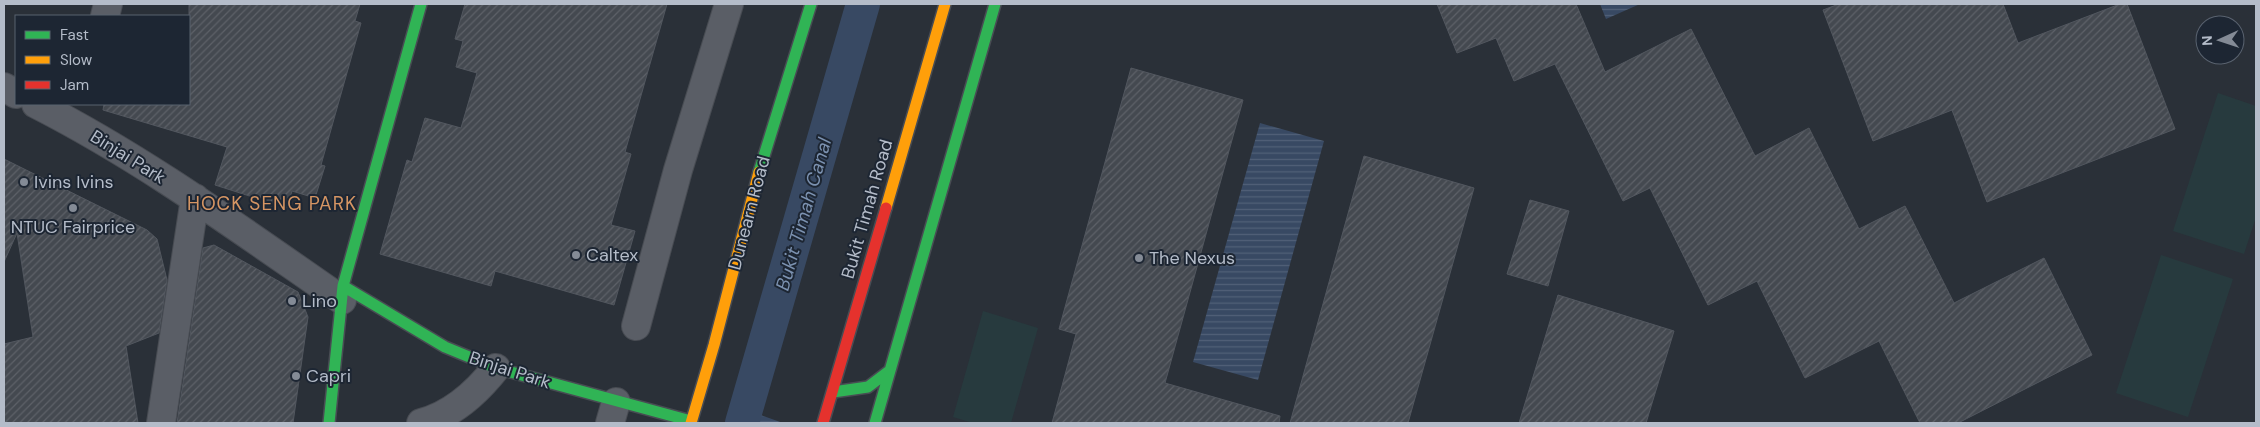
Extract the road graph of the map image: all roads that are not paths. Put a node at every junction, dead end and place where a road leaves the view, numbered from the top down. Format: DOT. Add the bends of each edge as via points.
graph roads {
  1 [pos="420,4"];
  2 [pos="729,4"];
  3 [pos="811,4"];
  4 [pos="945,4"];
  5 [pos="996,4"];
  6 [pos="4,87"];
  7 [pos="15,93"];
  8 [pos="40,105"];
  9 [pos="79,114"];
  10 [pos="195,198"];
  11 [pos="342,293"];
  12 [pos="636,326"];
  13 [pos="496,368"];
  14 [pos="888,371"];
  15 [pos="833,392"];
  16 [pos="613,413"];
  17 [pos="691,422"];
  18 [pos="161,423"];
  19 [pos="329,423"];
  20 [pos="421,423"];
  21 [pos="823,423"];
  22 [pos="875,423"];
  1 -- 11 [label="main road"];
  2 -- 12 [label="street" via="678,170"];
  3 -- 17 [label="main road, Dunearn Road" via="753,191"];
  4 -- 15 [label="main road, Bukit Timah Road"];
  5 -- 14 [label="main road"];
  6 -- 7 [label="street"];
  8 -- 9 [label="street, Binjai Park"];
  9 -- 10 [label="street, Binjai Park"];
  10 -- 11 [label="street, Binjai Park"];
  10 -- 18 [label="street"];
  11 -- 13 [label="main road, Binjai Park" via="445,347"];
  11 -- 19 [label="main road"];
  13 -- 16 [label="main road, Binjai Park"];
  13 -- 20 [label="street" via="480,387 451,410"];
  14 -- 15 [label="main road" via="868,387"];
  14 -- 22 [label="main road"];
  15 -- 21 [label="main road, Bukit Timah Road"];
  16 -- 17 [label="main road, Binjai Park"];
}
